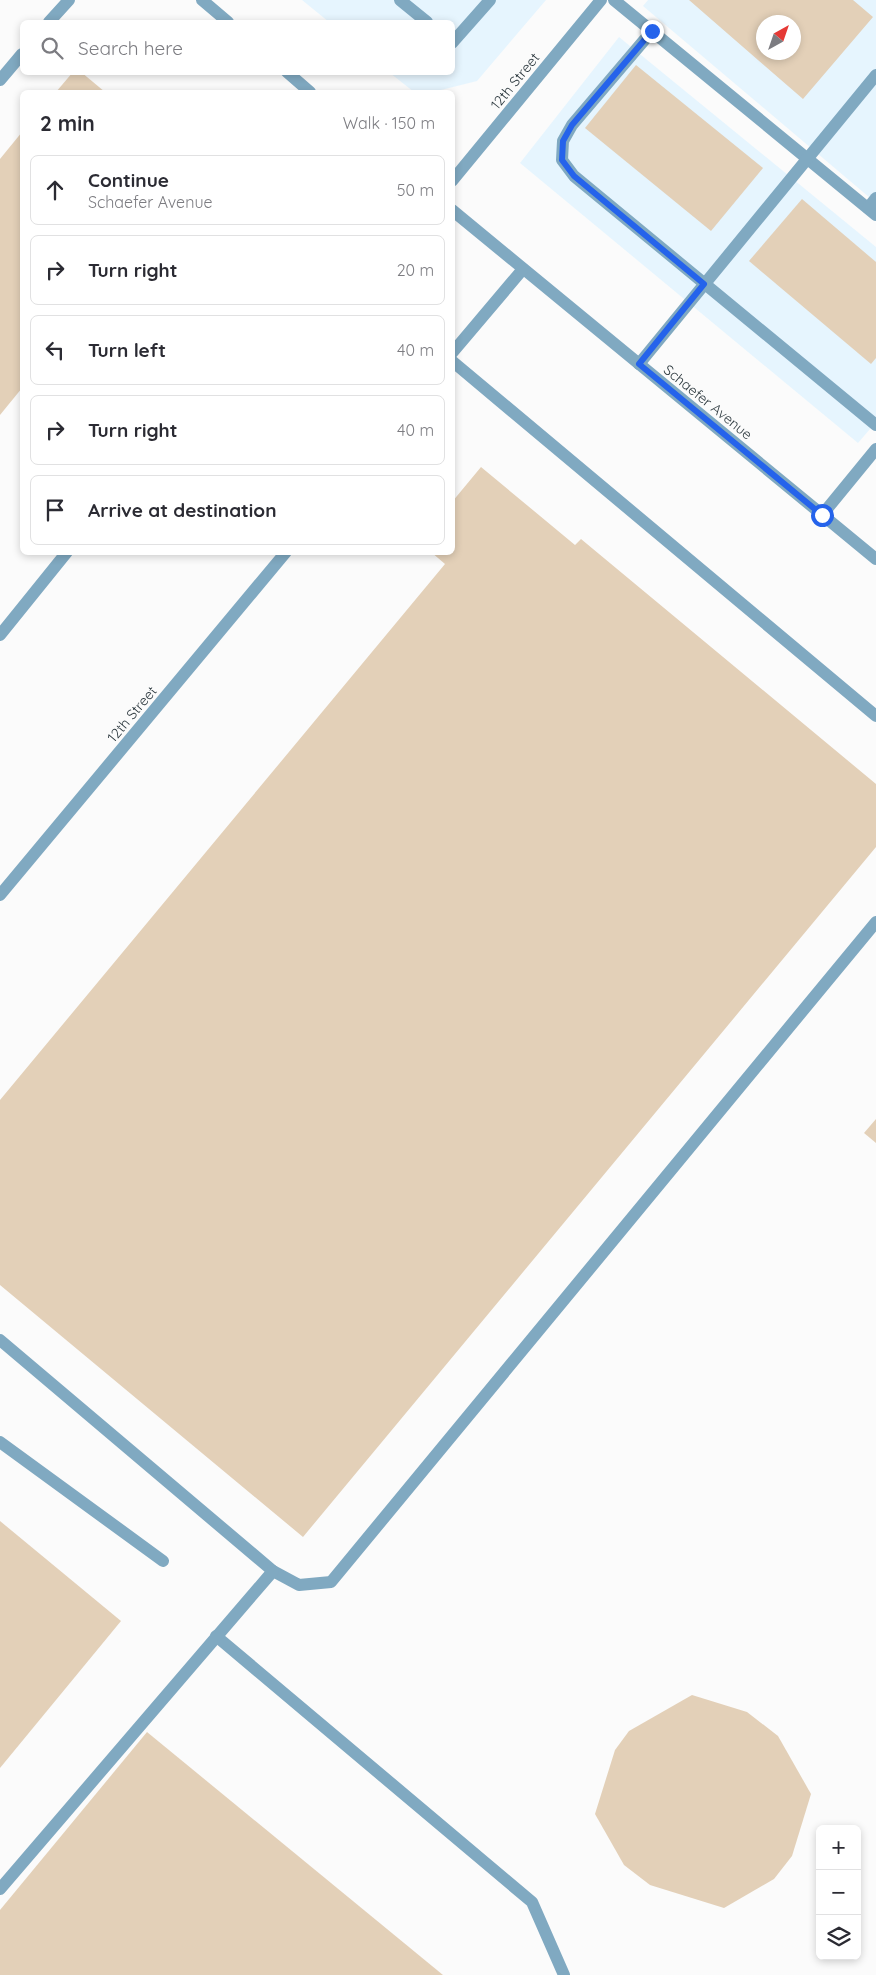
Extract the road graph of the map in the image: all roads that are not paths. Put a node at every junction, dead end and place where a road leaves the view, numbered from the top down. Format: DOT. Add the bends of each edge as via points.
graph roads {
  1 [pos="69,0"];
  2 [pos="202,0"];
  3 [pos="400,0"];
  4 [pos="490,0"];
  5 [pos="601,0"];
  6 [pos="614,0"];
  7 [pos="51,20"];
  8 [pos="226,20"];
  9 [pos="425,20"];
  10 [pos="652,31"];
  11 [pos="455,40"];
  12 [pos="20,56"];
  13 [pos="290,75"];
  14 [pos="876,75"];
  15 [pos="0,80"];
  16 [pos="308,90"];
  17 [pos="808,158"];
  18 [pos="455,177"];
  19 [pos="873,207"];
  20 [pos="455,212"];
  21 [pos="523,268"];
  22 [pos="704,284"];
  23 [pos="455,349"];
  24 [pos="455,364"];
  25 [pos="639,364"];
  26 [pos="876,426"];
  27 [pos="876,449"];
  28 [pos="822,515"];
  29 [pos="65,555"];
  30 [pos="283,555"];
  31 [pos="876,559"];
  32 [pos="0,635"];
  33 [pos="876,716"];
  34 [pos="0,895"];
  35 [pos="876,922"];
  36 [pos="0,1340"];
  37 [pos="0,1442"];
  38 [pos="163,1561"];
  39 [pos="272,1571"];
  40 [pos="216,1636"];
  41 [pos="0,1889"];
  42 [pos="564,1975"];
  1 -- 7 [label="street"];
  2 -- 8 [label="street"];
  3 -- 9 [label="street"];
  4 -- 11 [label="street"];
  5 -- 18 [label="street, 12th Street"];
  6 -- 10 [label="street"];
  10 -- 17 [label="street"];
  10 -- 22 [label="street" via="572,125 563,141 562,160 574,176"];
  12 -- 15 [label="street"];
  13 -- 16 [label="street"];
  14 -- 17 [label="street"];
  17 -- 19 [label="street"];
  17 -- 22 [label="street"];
  20 -- 21 [label="street, Schaefer Avenue"];
  21 -- 23 [label="street"];
  21 -- 25 [label="street, Schaefer Avenue"];
  22 -- 25 [label="street"];
  22 -- 26 [label="street"];
  24 -- 33 [label="street"];
  25 -- 28 [label="street, Schaefer Avenue"];
  27 -- 28 [label="street"];
  28 -- 31 [label="street, Schaefer Avenue"];
  29 -- 32 [label="street"];
  30 -- 34 [label="street, 12th Street"];
  35 -- 39 [label="street" via="331,1582 299,1586"];
  36 -- 39 [label="street"];
  37 -- 38 [label="street"];
  39 -- 40 [label="street"];
  40 -- 41 [label="street"];
  40 -- 42 [label="street" via="532,1902"];
}
